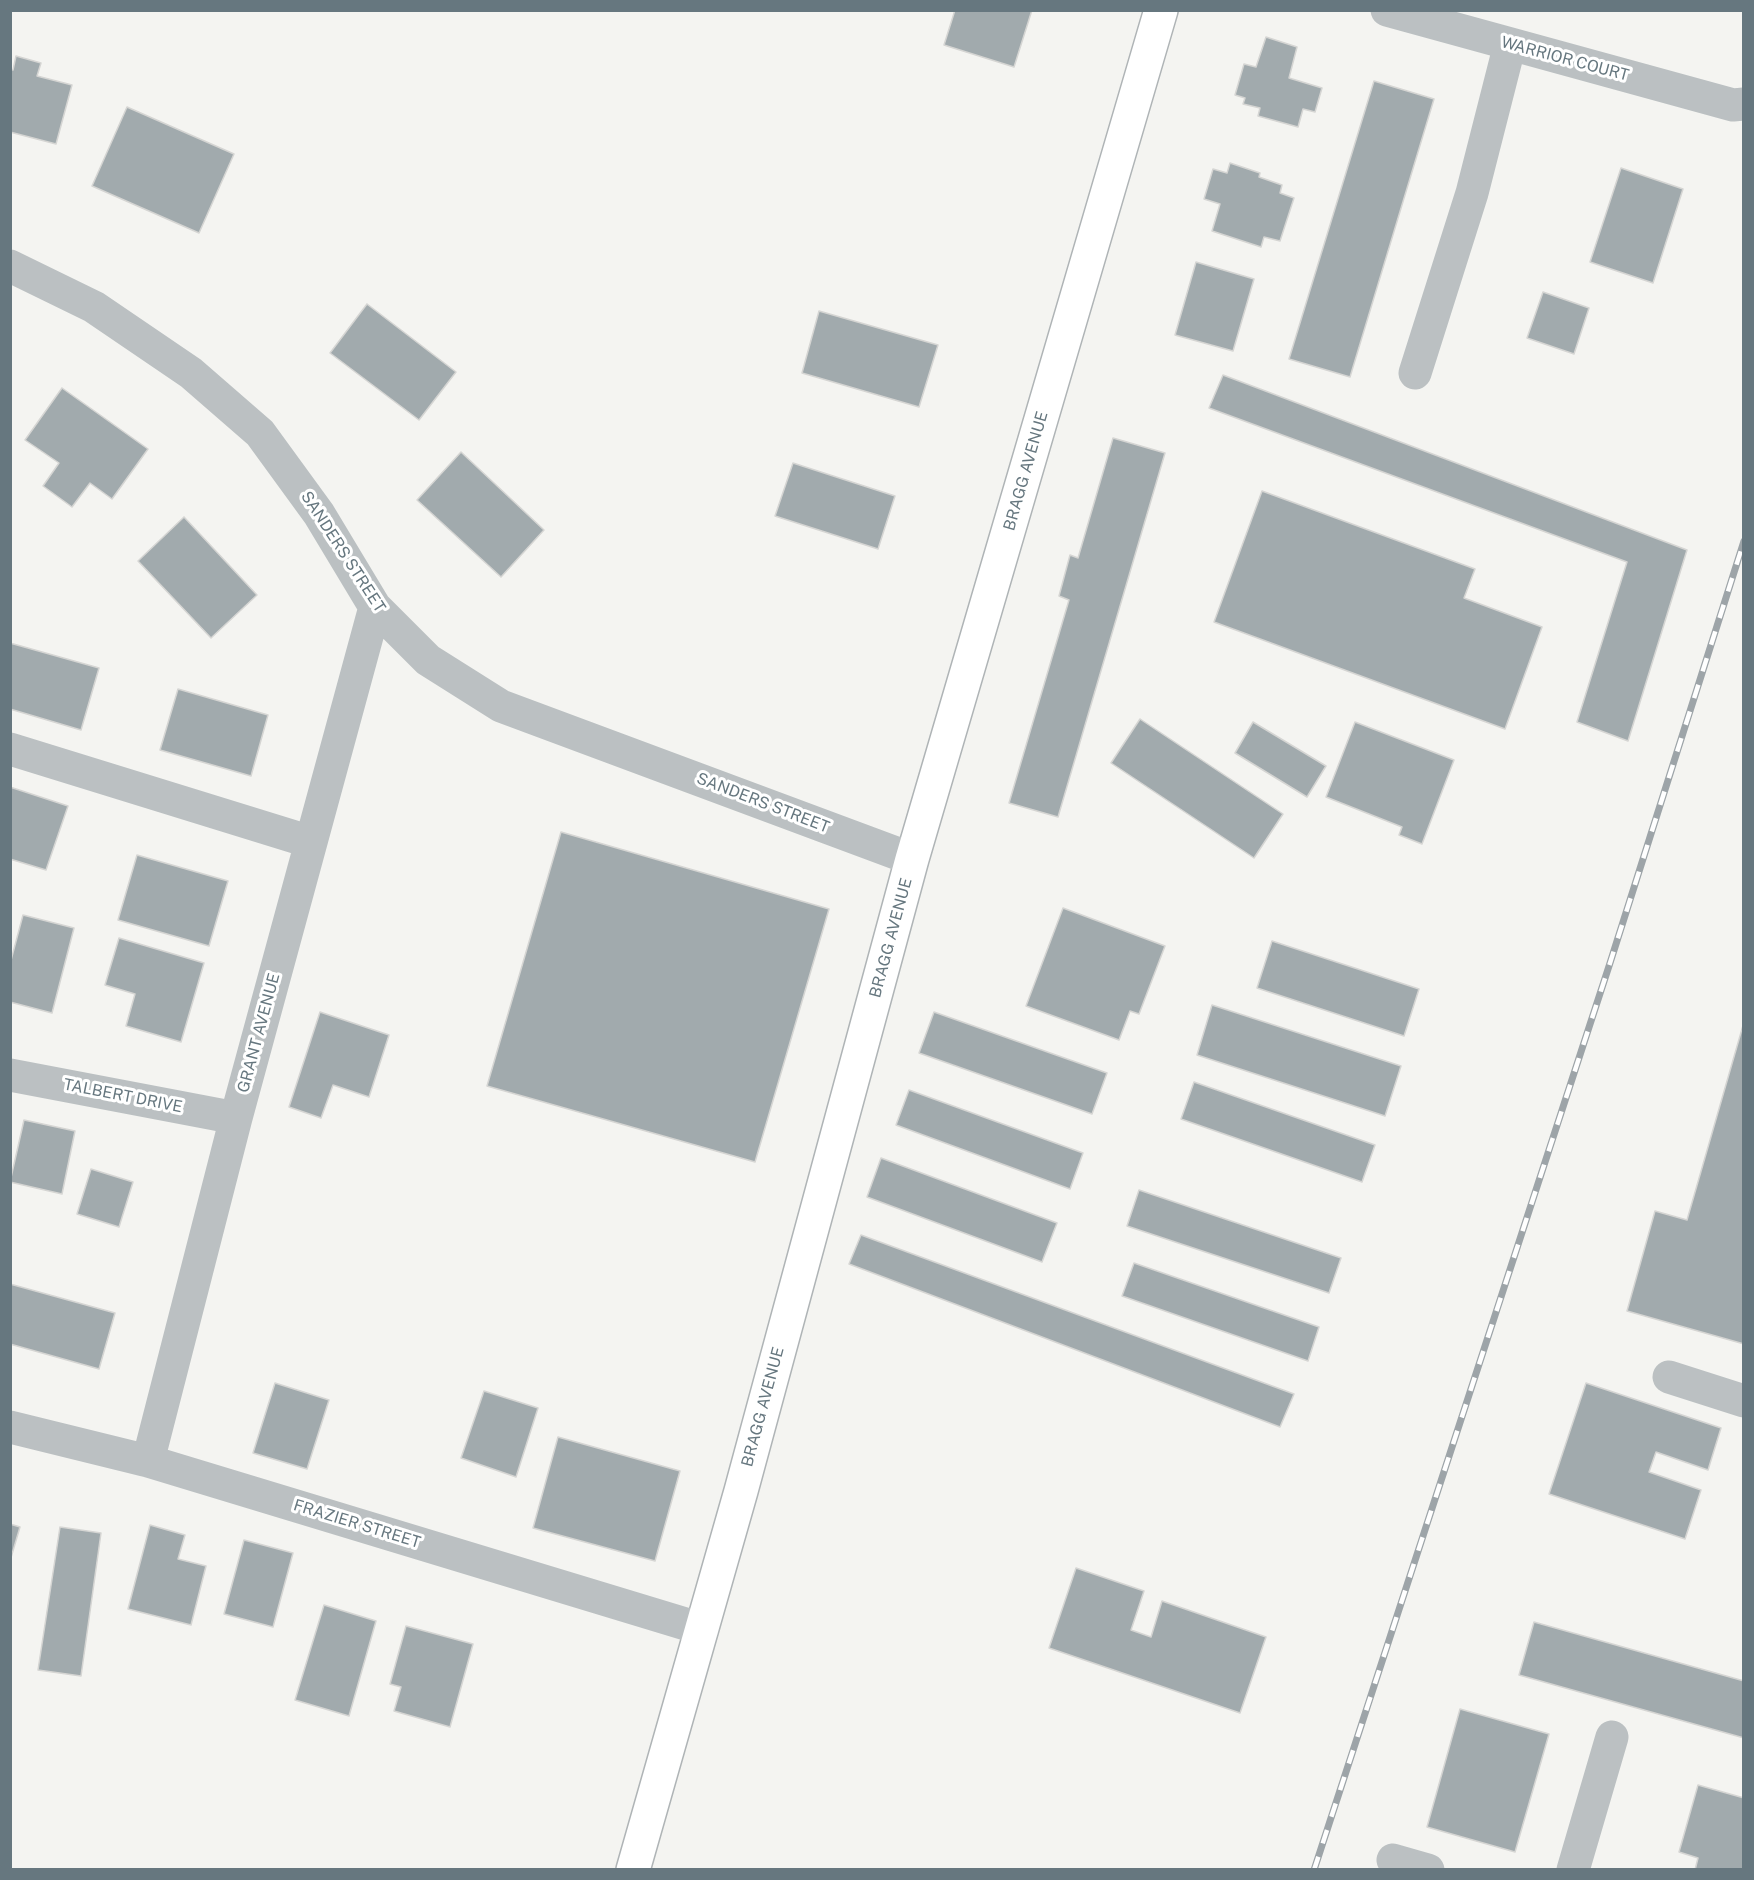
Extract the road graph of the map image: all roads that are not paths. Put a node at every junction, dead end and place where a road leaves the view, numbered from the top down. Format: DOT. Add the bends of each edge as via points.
graph roads {
  1 [pos="1161,10"];
  2 [pos="1387,10"];
  3 [pos="1510,44"];
  4 [pos="1743,104"];
  5 [pos="10,266"];
  6 [pos="1415,373"];
  7 [pos="375,607"];
  8 [pos="10,749"];
  9 [pos="311,842"];
  10 [pos="912,859"];
  11 [pos="10,1075"];
  12 [pos="236,1118"];
  13 [pos="1669,1377"];
  14 [pos="1743,1401"];
  15 [pos="10,1427"];
  16 [pos="148,1461"];
  17 [pos="702,1629"];
  18 [pos="1612,1737"];
  19 [pos="1393,1860"];
  20 [pos="633,1869"];
  21 [pos="1428,1869"];
  22 [pos="1573,1869"];
  1 -- 10 [label="main road, BRAGG AVENUE"];
  2 -- 3 [label="street, WARRIOR COURT"];
  3 -- 4 [label="street, WARRIOR COURT" via="1733,105"];
  3 -- 6 [label="street" via="1472,193"];
  5 -- 7 [label="street, SANDERS STREET" via="93,307 190,373 260,433 320,514"];
  7 -- 9 [label="street, GRANT AVENUE"];
  7 -- 10 [label="street, SANDERS STREET" via="428,660 501,706"];
  8 -- 9 [label="street"];
  9 -- 12 [label="street, GRANT AVENUE"];
  10 -- 17 [label="main road, BRAGG AVENUE"];
  11 -- 12 [label="street, TALBERT DRIVE"];
  12 -- 16 [label="street, GRANT AVENUE"];
  13 -- 14 [label="street"];
  15 -- 16 [label="street, FRAZIER STREET"];
  16 -- 17 [label="street, FRAZIER STREET"];
  17 -- 20 [label="main road, BRAGG AVENUE"];
  18 -- 22 [label="street"];
  19 -- 21 [label="street"];
}
